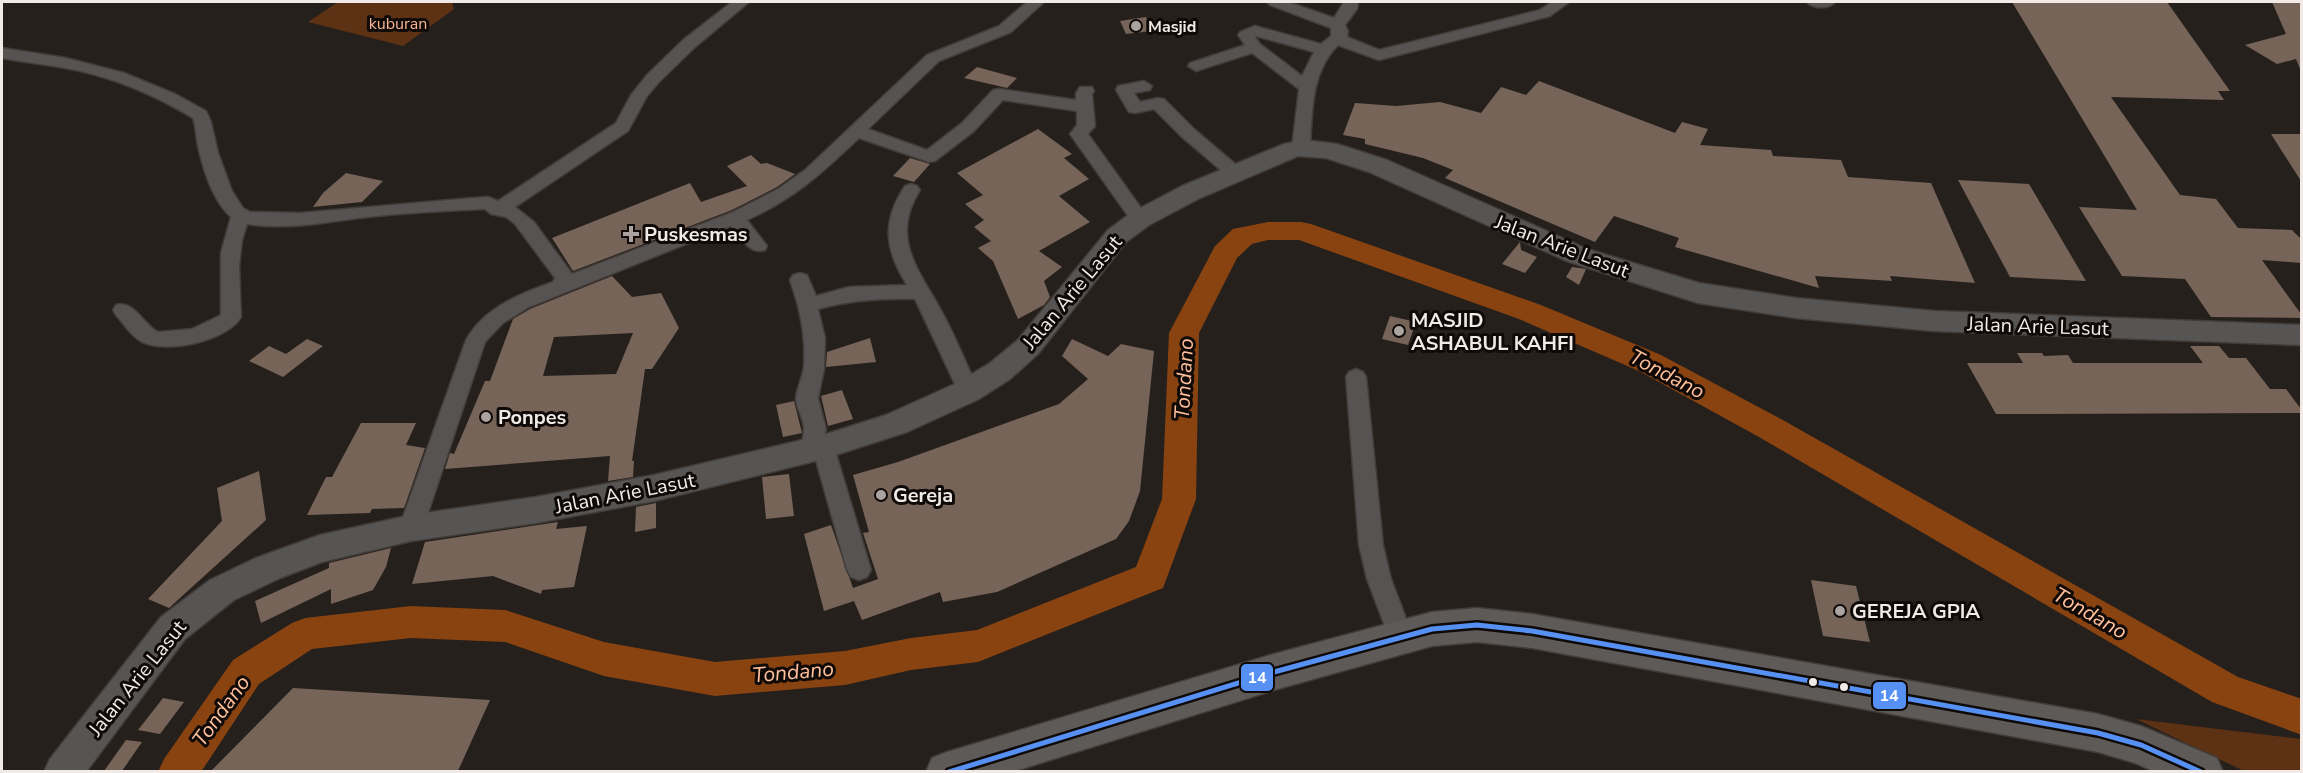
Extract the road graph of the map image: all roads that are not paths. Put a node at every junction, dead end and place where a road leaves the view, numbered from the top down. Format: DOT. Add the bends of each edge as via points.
graph roads {
  1 [pos="741,2"];
  2 [pos="1037,2"];
  3 [pos="1351,2"];
  4 [pos="1561,2"];
  5 [pos="1815,2"];
  6 [pos="1827,2"];
  7 [pos="1285,3"];
  8 [pos="1338,32"];
  9 [pos="1254,47"];
  10 [pos="1324,50"];
  11 [pos="2,53"];
  12 [pos="1196,66"];
  13 [pos="1144,86"];
  14 [pos="1307,87"];
  15 [pos="856,131"];
  16 [pos="1301,148"];
  17 [pos="1235,173"];
  18 [pos="911,190"];
  19 [pos="498,210"];
  20 [pos="740,215"];
  21 [pos="242,216"];
  22 [pos="1140,219"];
  23 [pos="758,246"];
  24 [pos="800,280"];
  25 [pos="559,287"];
  26 [pos="922,292"];
  27 [pos="809,305"];
  28 [pos="123,310"];
  29 [pos="2301,335"];
  30 [pos="1356,377"];
  31 [pos="968,391"];
  32 [pos="817,449"];
  33 [pos="411,528"];
  34 [pos="859,570"];
  35 [pos="1401,637"];
  36 [pos="63,771"];
  37 [pos="947,771"];
  38 [pos="2202,771"];
  1 -- 19 [label="street" via="707,27 641,92 622,127"];
  2 -- 15 [label="street" via="1005,29 933,58"];
  3 -- 8 [label="street"];
  4 -- 8 [label="street" via="1545,13 1379,55 1369,53"];
  5 -- 6 [label="street"];
  7 -- 8 [label="street"];
  8 -- 10 [label="street"];
  9 -- 10 [label="street" via="1246,35 1252,31"];
  9 -- 12 [label="street"];
  9 -- 14 [label="street"];
  10 -- 14 [label="street"];
  11 -- 21 [label="street" via="105,73 194,111 204,122 209,154 231,207"];
  13 -- 17 [label="street" via="1124,90 1135,108 1158,103"];
  14 -- 16 [label="street"];
  15 -- 20 [label="street" via="803,181"];
  15 -- 22 [label="street" via="930,157 968,127 999,94 1086,99 1086,126 1079,134"];
  16 -- 17 [label="main road, Jalan Arie Lasut"];
  16 -- 29 [label="main road, Jalan Arie Lasut" via="1330,151 1378,166 1577,255 1698,293 1796,308 1934,321"];
  17 -- 22 [label="main road, Jalan Arie Lasut"];
  18 -- 26 [label="street" via="900,214 899,247 908,273"];
  19 -- 21 [label="street" via="489,203 356,212 316,219"];
  19 -- 25 [label="street" via="514,213 530,231 565,278"];
  20 -- 23 [label="street" via="737,221"];
  20 -- 25 [label="street"];
  21 -- 28 [label="street" via="231,253 228,321 183,338 157,339 143,332"];
  22 -- 31 [label="main road, Jalan Arie Lasut" via="1117,236 1028,347"];
  24 -- 27 [label="street"];
  25 -- 33 [label="street" via="499,314 483,328"];
  26 -- 27 [label="street" via="849,294"];
  26 -- 31 [label="street"];
  27 -- 32 [label="street" via="815,348 807,398"];
  30 -- 35 [label="street" via="1373,558"];
  31 -- 32 [label="main road, Jalan Arie Lasut" via="896,424"];
  32 -- 33 [label="main road, Jalan Arie Lasut" via="654,488"];
  32 -- 34 [label="street"];
  33 -- 36 [label="main road, Jalan Arie Lasut" via="298,556 241,580 205,601 173,628"];
  35 -- 37 [label="highway"];
  35 -- 38 [label="highway" via="1432,629 1477,625 1532,631 2098,733 2141,745"];
}
